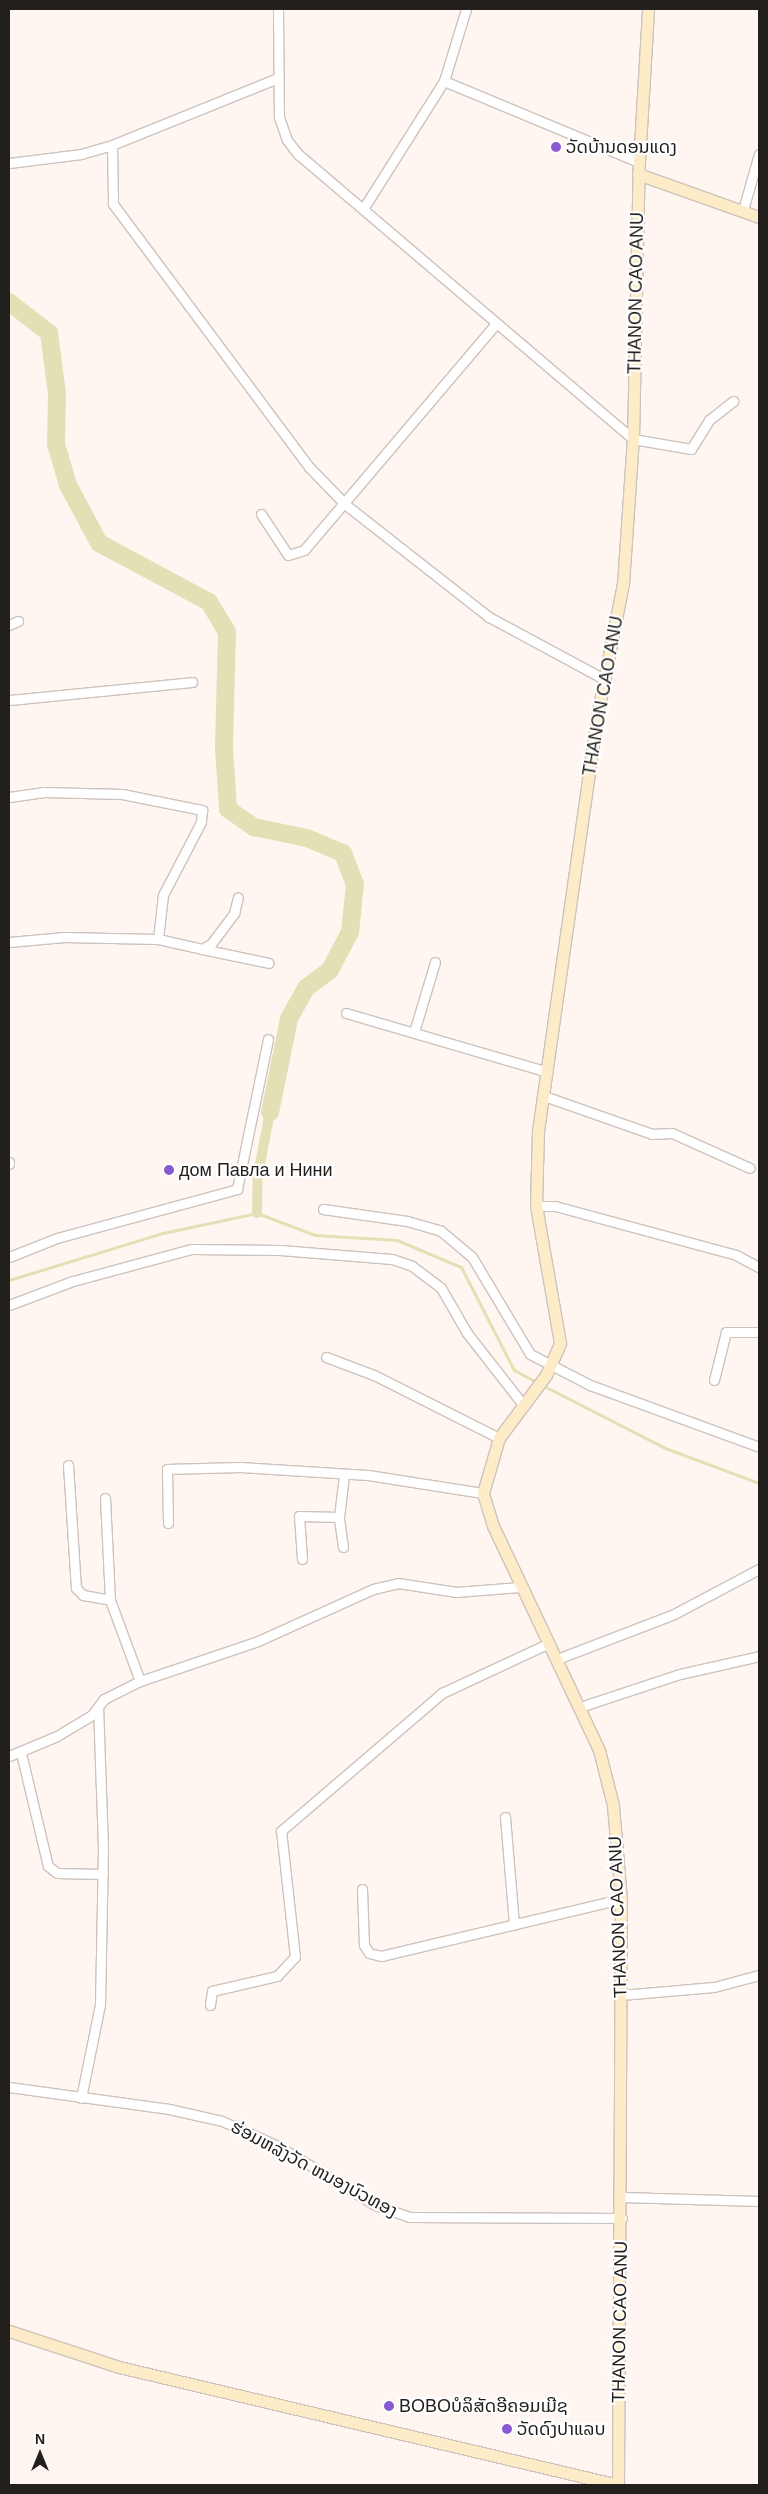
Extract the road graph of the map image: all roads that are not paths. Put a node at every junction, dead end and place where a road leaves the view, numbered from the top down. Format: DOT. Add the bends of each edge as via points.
graph roads {
  1 [pos="278,9"];
  2 [pos="466,9"];
  3 [pos="648,9"];
  4 [pos="278,78"];
  5 [pos="444,81"];
  6 [pos="112,144"];
  7 [pos="759,154"];
  8 [pos="9,163"];
  9 [pos="638,168"];
  10 [pos="363,209"];
  11 [pos="743,210"];
  12 [pos="759,217"];
  13 [pos="496,324"];
  14 [pos="733,401"];
  15 [pos="633,439"];
  16 [pos="346,505"];
  17 [pos="261,514"];
  18 [pos="18,621"];
  19 [pos="9,625"];
  20 [pos="606,680"];
  21 [pos="192,682"];
  22 [pos="9,700"];
  23 [pos="9,797"];
  24 [pos="238,897"];
  25 [pos="158,939"];
  26 [pos="9,942"];
  27 [pos="202,949"];
  28 [pos="435,962"];
  29 [pos="269,963"];
  30 [pos="346,1013"];
  31 [pos="414,1032"];
  32 [pos="268,1039"];
  33 [pos="548,1072"];
  34 [pos="544,1096"];
  35 [pos="750,1168"];
  36 [pos="536,1206"];
  37 [pos="323,1209"];
  38 [pos="9,1257"];
  39 [pos="759,1267"];
  40 [pos="9,1305"];
  41 [pos="759,1332"];
  42 [pos="326,1357"];
  43 [pos="548,1370"];
  44 [pos="714,1380"];
  45 [pos="524,1406"];
  46 [pos="499,1438"];
  47 [pos="759,1447"];
  48 [pos="68,1465"];
  49 [pos="344,1475"];
  50 [pos="483,1493"];
  51 [pos="105,1498"];
  52 [pos="339,1517"];
  53 [pos="168,1524"];
  54 [pos="343,1547"];
  55 [pos="302,1559"];
  56 [pos="759,1569"];
  57 [pos="520,1587"];
  58 [pos="110,1600"];
  59 [pos="550,1643"];
  60 [pos="759,1656"];
  61 [pos="558,1659"];
  62 [pos="140,1681"];
  63 [pos="580,1707"];
  64 [pos="98,1708"];
  65 [pos="21,1753"];
  66 [pos="9,1756"];
  67 [pos="505,1817"];
  68 [pos="103,1874"];
  69 [pos="362,1889"];
  70 [pos="621,1900"];
  71 [pos="514,1925"];
  72 [pos="759,1975"];
  73 [pos="621,1995"];
  74 [pos="210,2006"];
  75 [pos="9,2087"];
  76 [pos="81,2098"];
  77 [pos="622,2197"];
  78 [pos="759,2201"];
  79 [pos="622,2218"];
  80 [pos="9,2331"];
  81 [pos="618,2485"];
  1 -- 4 [label="street"];
  2 -- 5 [label="street"];
  3 -- 9 [label="street, THANON CAO ANU"];
  4 -- 6 [label="street"];
  4 -- 10 [label="street" via="279,117 287,140"];
  5 -- 9 [label="street"];
  5 -- 10 [label="street"];
  6 -- 8 [label="street" via="81,154"];
  6 -- 16 [label="street" via="113,204 265,410"];
  7 -- 11 [label="street"];
  9 -- 11 [label="street"];
  9 -- 15 [label="street, THANON CAO ANU"];
  10 -- 13 [label="street"];
  11 -- 12 [label="street"];
  13 -- 15 [label="street"];
  13 -- 16 [label="street"];
  14 -- 15 [label="street" via="709,420 691,449"];
  15 -- 20 [label="street, THANON CAO ANU" via="623,584"];
  16 -- 17 [label="street" via="296,556 280,546"];
  16 -- 20 [label="street" via="489,616"];
  18 -- 19 [label="street"];
  20 -- 33 [label="street, THANON CAO ANU" via="592,752"];
  21 -- 22 [label="street"];
  23 -- 25 [label="street" via="43,792 122,794 202,810 201,822 163,895"];
  24 -- 27 [label="street" via="234,913 211,944"];
  25 -- 26 [label="street" via="66,937"];
  25 -- 27 [label="street"];
  27 -- 29 [label="street"];
  28 -- 31 [label="street"];
  30 -- 31 [label="street"];
  31 -- 33 [label="street"];
  32 -- 38 [label="street" via="237,1189 57,1238"];
  33 -- 34 [label="street, THANON CAO ANU"];
  34 -- 35 [label="street" via="652,1134 672,1133"];
  34 -- 36 [label="street, THANON CAO ANU" via="538,1131"];
  36 -- 39 [label="street" via="555,1206 727,1252"];
  36 -- 43 [label="street, THANON CAO ANU" via="559,1326 560,1343"];
  37 -- 43 [label="street" via="407,1221 441,1231 472,1257 530,1354"];
  40 -- 45 [label="street" via="83,1278 192,1249 280,1250 392,1259 412,1266 441,1288 466,1333"];
  41 -- 44 [label="street" via="726,1332"];
  42 -- 46 [label="street" via="374,1375"];
  43 -- 45 [label="street, THANON CAO ANU"];
  43 -- 47 [label="street"];
  45 -- 46 [label="street, THANON CAO ANU"];
  46 -- 50 [label="street, THANON CAO ANU"];
  48 -- 58 [label="street" via="76,1588 83,1595"];
  49 -- 50 [label="street"];
  49 -- 52 [label="street"];
  49 -- 53 [label="street" via="240,1467 167,1469"];
  50 -- 57 [label="street, THANON CAO ANU" via="489,1518"];
  51 -- 58 [label="street"];
  52 -- 54 [label="street"];
  52 -- 55 [label="street" via="299,1516"];
  56 -- 61 [label="street" via="674,1614"];
  57 -- 59 [label="street, THANON CAO ANU"];
  57 -- 62 [label="street" via="456,1592 413,1584 386,1585 258,1641"];
  58 -- 62 [label="street"];
  59 -- 61 [label="street, THANON CAO ANU"];
  59 -- 74 [label="street" via="436,1698 281,1831 295,1958 277,1976 212,1991"];
  60 -- 63 [label="street" via="680,1674"];
  61 -- 63 [label="street, THANON CAO ANU"];
  62 -- 64 [label="street" via="104,1699"];
  63 -- 70 [label="street, THANON CAO ANU" via="611,1791"];
  64 -- 65 [label="street" via="57,1736"];
  64 -- 68 [label="street"];
  65 -- 66 [label="street"];
  65 -- 68 [label="street" via="48,1866 57,1873"];
  67 -- 71 [label="street"];
  68 -- 76 [label="street" via="100,2005"];
  69 -- 71 [label="street" via="364,1945 373,1956"];
  70 -- 71 [label="street"];
  70 -- 73 [label="street, THANON CAO ANU"];
  72 -- 73 [label="street" via="714,1987"];
  73 -- 77 [label="street, THANON CAO ANU"];
  75 -- 76 [label="street, ຮ່ອມຫລັງວັດ ຫນອງບົວທອງ"];
  76 -- 79 [label="street, ຮ່ອມຫລັງວັດ ຫນອງບົວທອງ" via="222,2122 280,2147 375,2205 409,2217"];
  77 -- 78 [label="street"];
  77 -- 79 [label="street, THANON CAO ANU"];
  79 -- 81 [label="street, THANON CAO ANU"];
  80 -- 81 [label="street" via="119,2367"];
}
